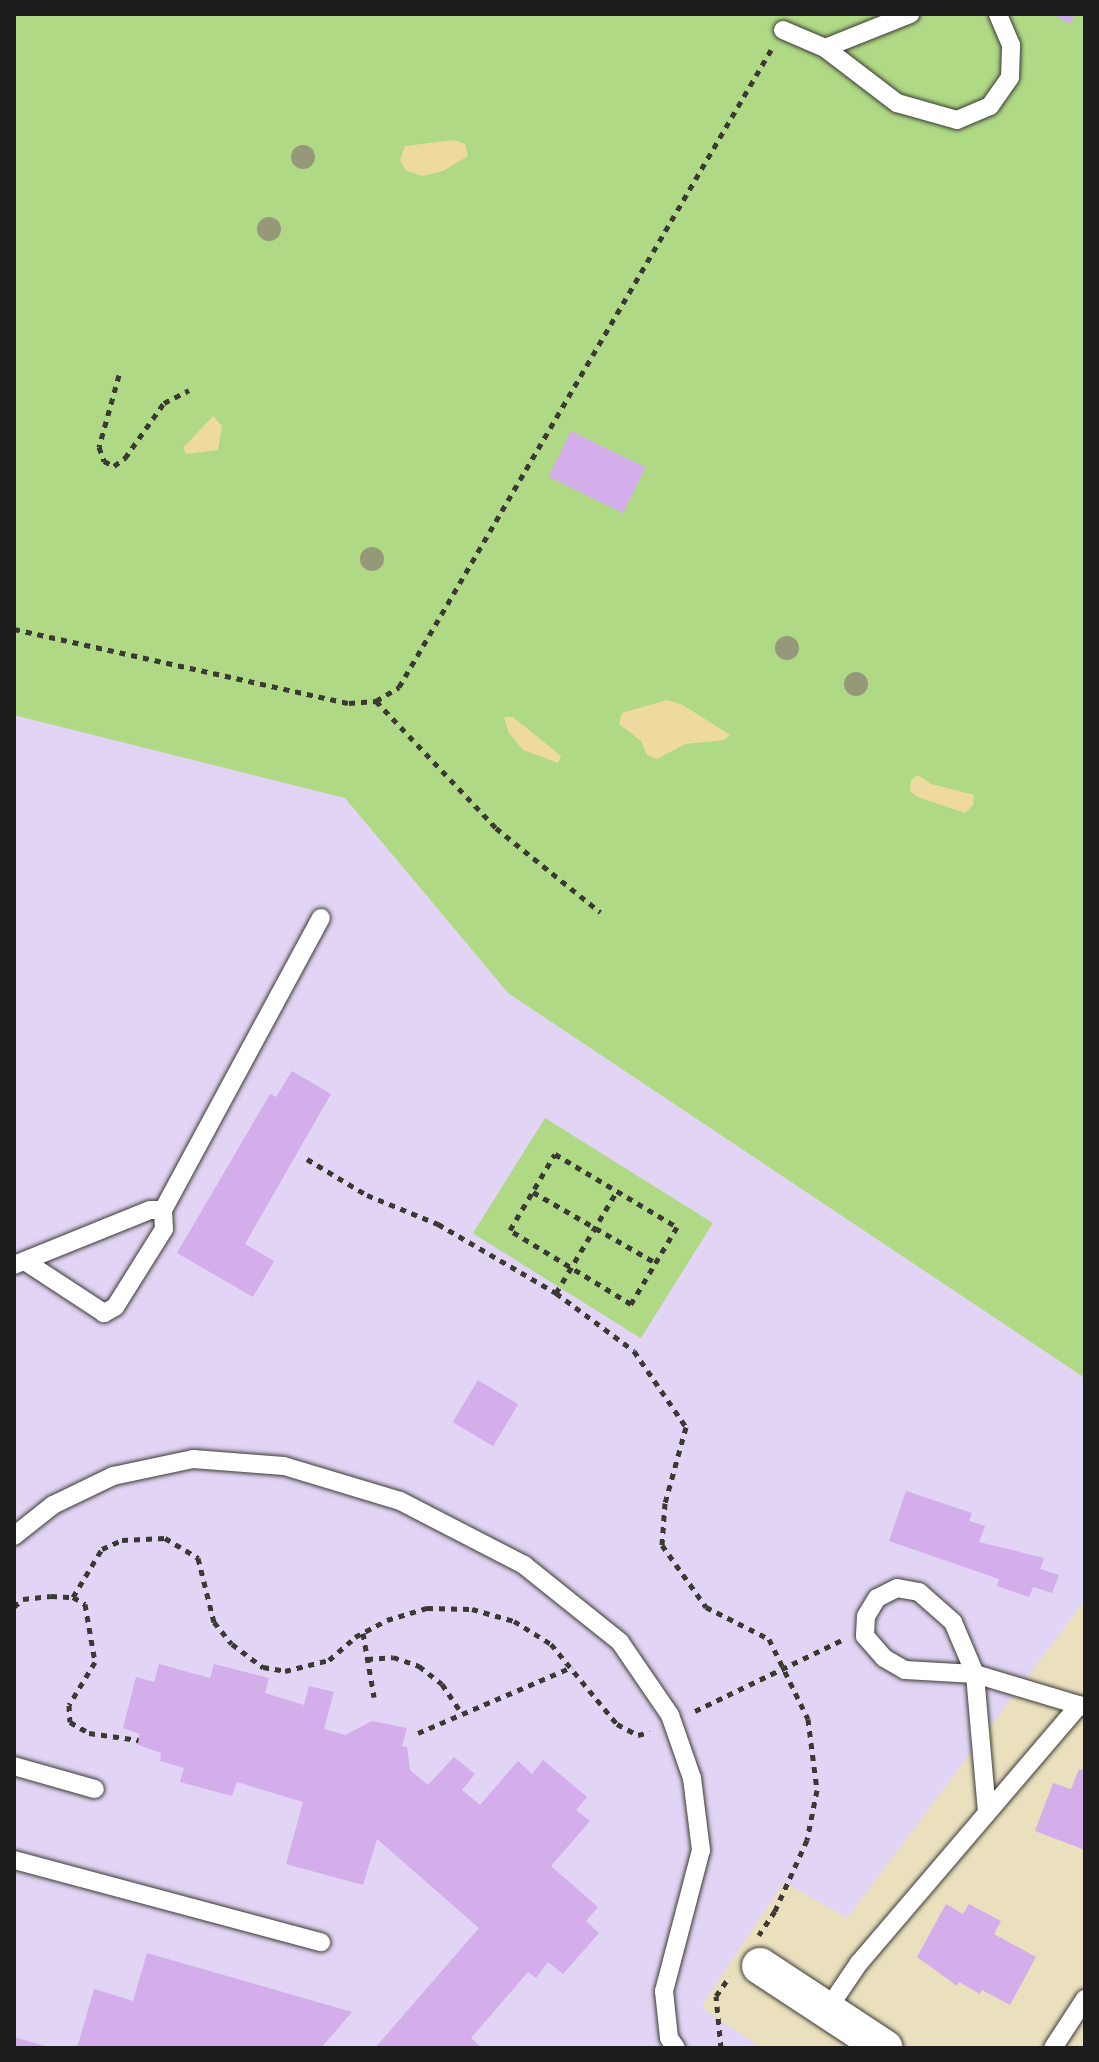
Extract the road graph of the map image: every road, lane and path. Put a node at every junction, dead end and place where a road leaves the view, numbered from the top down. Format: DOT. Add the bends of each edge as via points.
graph roads {
  1 [pos="910,14"];
  2 [pos="998,14"];
  3 [pos="783,30"];
  4 [pos="825,48"];
  5 [pos="119,375"];
  6 [pos="189,390"];
  7 [pos="14,629"];
  8 [pos="376,701"];
  9 [pos="600,912"];
  10 [pos="321,918"];
  11 [pos="307,1159"];
  12 [pos="617,1191"];
  13 [pos="533,1192"];
  14 [pos="163,1210"];
  15 [pos="595,1228"];
  16 [pos="20,1263"];
  17 [pos="656,1263"];
  18 [pos="571,1267"];
  19 [pos="556,1293"];
  20 [pos="14,1536"];
  21 [pos="73,1597"];
  22 [pos="14,1607"];
  23 [pos="363,1633"];
  24 [pos="865,1636"];
  25 [pos="367,1659"];
  26 [pos="572,1667"];
  27 [pos="786,1667"];
  28 [pos="975,1674"];
  29 [pos="374,1697"];
  30 [pos="1082,1706"];
  31 [pos="463,1714"];
  32 [pos="686,1715"];
  33 [pos="654,1731"];
  34 [pos="418,1733"];
  35 [pos="139,1740"];
  36 [pos="14,1766"];
  37 [pos="95,1789"];
  38 [pos="987,1812"];
  39 [pos="14,1860"];
  40 [pos="321,1942"];
  41 [pos="748,1962"];
  42 [pos="1085,1999"];
  43 [pos="827,2010"];
  44 [pos="676,2048"];
  45 [pos="721,2048"];
  46 [pos="885,2048"];
  47 [pos="1053,2048"];
  1 -- 4 [label="lane"];
  2 -- 4 [label="lane" via="1011,45 1010,77 990,106 957,120 897,103"];
  3 -- 4 [label="lane"];
  3 -- 8 [label="path" via="399,687"];
  5 -- 6 [label="path" via="99,447 104,461 114,466 164,403"];
  7 -- 8 [label="path" via="349,703"];
  8 -- 9 [label="path" via="496,828"];
  10 -- 14 [label="lane"];
  11 -- 19 [label="path" via="367,1195 438,1224"];
  12 -- 13 [label="path" via="555,1154"];
  12 -- 15 [label="path"];
  12 -- 17 [label="path" via="677,1227"];
  13 -- 15 [label="path"];
  13 -- 18 [label="path" via="510,1230"];
  14 -- 16 [label="lane" via="150,1210"];
  14 -- 16 [label="lane" via="164,1229 115,1307 104,1313"];
  15 -- 17 [label="path"];
  15 -- 18 [label="path"];
  17 -- 18 [label="path" via="631,1304"];
  18 -- 19 [label="path"];
  19 -- 27 [label="path" via="634,1351 686,1427 665,1503 662,1545 706,1607 769,1639"];
  20 -- 44 [label="lane" via="53,1505 113,1476 193,1459 284,1466 400,1501 524,1565 620,1642 670,1715 692,1778 701,1850 664,1991 669,2038"];
  21 -- 22 [label="path" via="23,1599"];
  21 -- 23 [label="path" via="102,1549 122,1540 165,1538 198,1558 214,1622 232,1644 263,1667 313,1667"];
  21 -- 35 [label="path" via="85,1604 93,1624 95,1662 69,1705 70,1722 89,1733"];
  23 -- 25 [label="path"];
  23 -- 26 [label="path" via="427,1608 472,1609 514,1621 551,1644"];
  24 -- 27 [label="path" via="847,1637"];
  24 -- 28 [label="lane" via="884,1658 905,1670"];
  24 -- 28 [label="lane" via="866,1616 877,1598 897,1588 919,1592 953,1622"];
  25 -- 29 [label="path"];
  25 -- 31 [label="path" via="393,1657 419,1666 442,1684"];
  26 -- 31 [label="path"];
  26 -- 33 [label="path" via="617,1724 638,1735"];
  27 -- 32 [label="path"];
  27 -- 41 [label="path" via="808,1719 817,1790 807,1840"];
  28 -- 30 [label="lane"];
  28 -- 38 [label="lane"];
  30 -- 38 [label="lane"];
  31 -- 34 [label="path"];
  36 -- 37 [label="lane"];
  38 -- 43 [label="lane" via="859,1963"];
  39 -- 40 [label="lane"];
  41 -- 43 [label="street"];
  41 -- 45 [label="path" via="716,1996"];
  42 -- 47 [label="lane"];
  43 -- 46 [label="street"];
}
